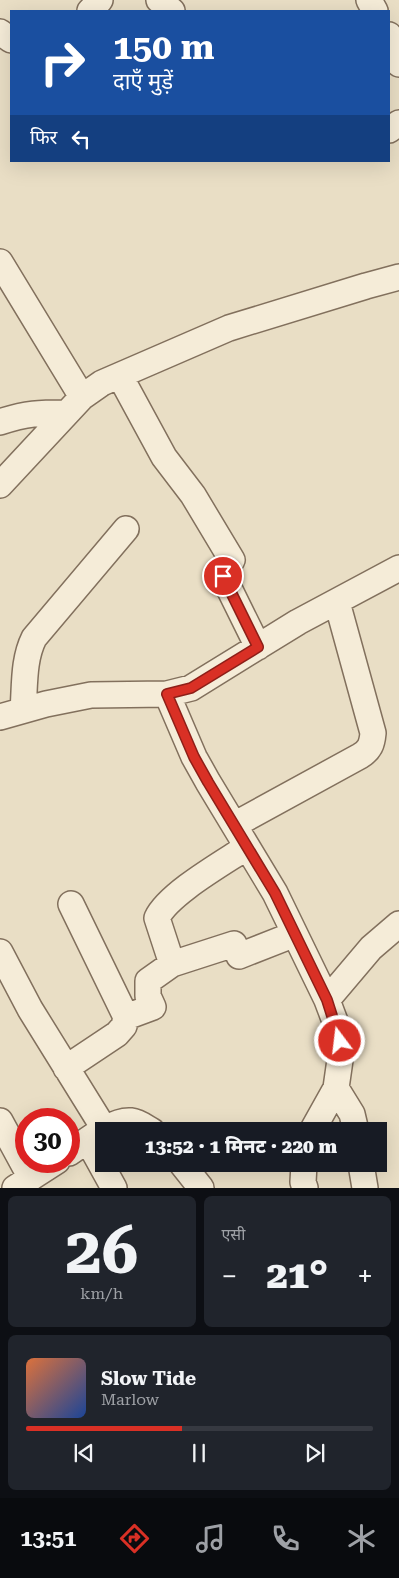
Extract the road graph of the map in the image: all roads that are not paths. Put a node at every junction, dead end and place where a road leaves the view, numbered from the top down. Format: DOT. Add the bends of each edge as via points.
graph roads {
  1 [pos="100,0"];
  2 [pos="159,0"];
  3 [pos="91,10"];
  4 [pos="171,10"];
  5 [pos="0,262"];
  6 [pos="399,277"];
  7 [pos="120,376"];
  8 [pos="75,405"];
  9 [pos="0,422"];
  10 [pos="0,485"];
  11 [pos="126,529"];
  12 [pos="399,568"];
  13 [pos="337,602"];
  14 [pos="258,647"];
  15 [pos="167,694"];
  16 [pos="12,714"];
  17 [pos="234,826"];
  18 [pos="247,846"];
  19 [pos="71,904"];
  20 [pos="399,924"];
  21 [pos="295,934"];
  22 [pos="0,952"];
  23 [pos="172,964"];
  24 [pos="327,1000"];
  25 [pos="126,1017"];
  26 [pos="66,1068"];
  27 [pos="336,1088"];
  28 [pos="0,1122"];
  29 [pos="317,1122"];
  30 [pos="354,1122"];
  31 [pos="87,1141"];
  32 [pos="188,1172"];
  33 [pos="304,1172"];
  34 [pos="362,1172"];
  35 [pos="38,1173"];
  36 [pos="23,1183"];
  37 [pos="114,1188"];
  38 [pos="201,1188"];
  39 [pos="305,1188"];
  40 [pos="365,1188"];
  1 -- 3 [label="street"];
  2 -- 4 [label="street"];
  5 -- 8 [label="street"];
  6 -- 7 [label="street" via="229,328"];
  7 -- 8 [label="street" via="102,383"];
  7 -- 14 [label="street" via="164,457 193,495 232,560 223,576"];
  8 -- 9 [label="street"];
  8 -- 10 [label="street"];
  11 -- 16 [label="street" via="34,638"];
  12 -- 13 [label="street"];
  13 -- 14 [label="street"];
  13 -- 17 [label="street" via="373,733 372,744 367,752"];
  14 -- 15 [label="street" via="191,688"];
  15 -- 16 [label="street" via="91,695"];
  15 -- 17 [label="street" via="194,757"];
  17 -- 18 [label="street"];
  18 -- 21 [label="street"];
  18 -- 23 [label="street" via="161,909 157,918"];
  19 -- 25 [label="street"];
  20 -- 24 [label="street" via="371,948"];
  21 -- 23 [label="street" via="239,956 234,944"];
  21 -- 24 [label="street"];
  22 -- 26 [label="street"];
  23 -- 25 [label="street" via="148,981 148,996 153,1007"];
  24 -- 27 [label="street" via="340,1041"];
  25 -- 26 [label="street" via="117,1034"];
  26 -- 31 [label="street"];
  27 -- 29 [label="street"];
  27 -- 30 [label="street"];
  28 -- 36 [label="street"];
  31 -- 37 [label="street"];
  32 -- 38 [label="street"];
  33 -- 39 [label="street"];
  34 -- 40 [label="street"];
  35 -- 36 [label="street"];
}
